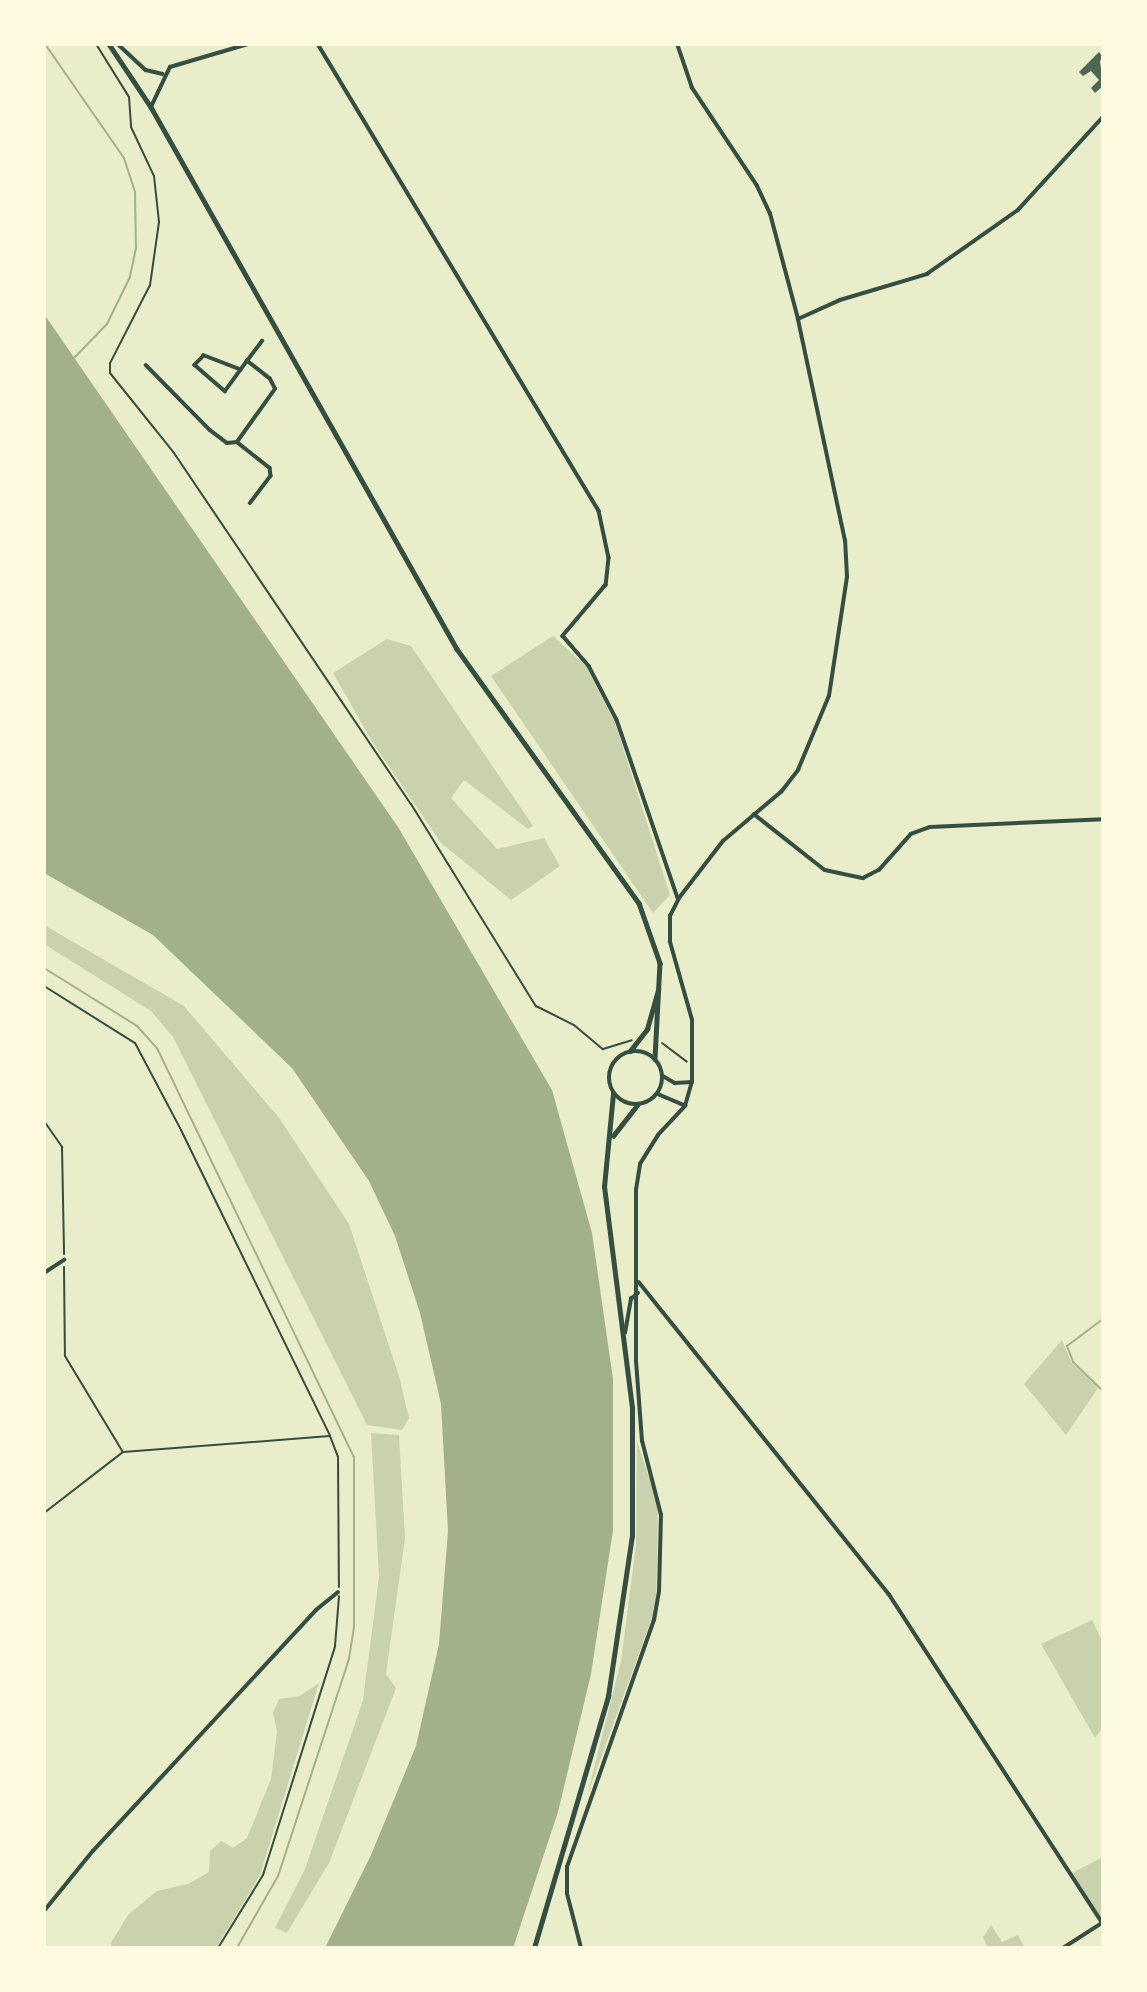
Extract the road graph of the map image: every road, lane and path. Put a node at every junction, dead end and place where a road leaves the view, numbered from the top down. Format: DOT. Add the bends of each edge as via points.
graph roads {
  1 [pos="96,44"];
  2 [pos="109,44"];
  3 [pos="118,44"];
  4 [pos="248,44"];
  5 [pos="318,44"];
  6 [pos="677,44"];
  7 [pos="163,74"];
  8 [pos="151,107"];
  9 [pos="1103,117"];
  10 [pos="798,319"];
  11 [pos="262,341"];
  12 [pos="247,361"];
  13 [pos="146,365"];
  14 [pos="241,370"];
  15 [pos="237,442"];
  16 [pos="251,503"];
  17 [pos="754,813"];
  18 [pos="1103,818"];
  19 [pos="679,898"];
  20 [pos="660,983"];
  21 [pos="44,986"];
  22 [pos="638,1036"];
  23 [pos="656,1043"];
  24 [pos="629,1052"];
  25 [pos="655,1059"];
  26 [pos="689,1063"];
  27 [pos="663,1076"];
  28 [pos="692,1082"];
  29 [pos="613,1093"];
  30 [pos="658,1094"];
  31 [pos="638,1105"];
  32 [pos="685,1106"];
  33 [pos="44,1121"];
  34 [pos="611,1140"];
  35 [pos="64,1260"];
  36 [pos="44,1273"];
  37 [pos="639,1282"];
  38 [pos="638,1293"];
  39 [pos="625,1333"];
  40 [pos="330,1436"];
  41 [pos="123,1452"];
  42 [pos="44,1513"];
  43 [pos="338,1592"];
  44 [pos="44,1911"];
  45 [pos="1103,1922"];
  46 [pos="218,1948"];
  47 [pos="534,1948"];
  48 [pos="581,1948"];
  49 [pos="1063,1948"];
  1 -- 22 [label="path" via="129,97 131,127 153,176 159,222 150,285 110,363 110,373 174,453 411,804 536,1006 574,1025 603,1049"];
  2 -- 8 [label="street"];
  3 -- 7 [label="street" via="146,70"];
  4 -- 7 [label="street" via="182,61"];
  5 -- 19 [label="street" via="599,511 609,558 606,585 563,636 589,666 617,720"];
  6 -- 10 [label="street" via="692,88 764,199"];
  7 -- 8 [label="street"];
  8 -- 20 [label="street" via="457,649 639,903 657,950"];
  9 -- 10 [label="street" via="1018,210 927,274 890,289 840,300"];
  10 -- 17 [label="street" via="845,541 847,577 829,696 818,726 789,782"];
  11 -- 12 [label="street"];
  12 -- 14 [label="street"];
  12 -- 15 [label="street" via="270,379 275,389"];
  13 -- 15 [label="street" via="210,430 227,443"];
  14 -- 14 [label="street" via="204,356 195,367 225,391"];
  15 -- 16 [label="street" via="272,471"];
  17 -- 18 [label="street" via="825,870 863,878 878,870 911,834 930,827"];
  17 -- 19 [label="street" via="723,841"];
  19 -- 28 [label="street" via="670,916 670,942 692,1020"];
  20 -- 24 [label="street" via="647,1030"];
  20 -- 25 [label="street"];
  21 -- 40 [label="path" via="128,1039 142,1055"];
  23 -- 26 [label="path" via="669,1046"];
  24 -- 25 [label="street"];
  24 -- 29 [label="street" via="611,1069"];
  25 -- 27 [label="street"];
  27 -- 28 [label="street" via="675,1083"];
  27 -- 30 [label="street"];
  28 -- 32 [label="street"];
  29 -- 31 [label="street"];
  29 -- 34 [label="street"];
  30 -- 31 [label="street"];
  30 -- 32 [label="street"];
  31 -- 34 [label="street" via="626,1114"];
  32 -- 37 [label="street" via="658,1135 636,1176"];
  33 -- 35 [label="path" via="62,1147"];
  34 -- 39 [label="street" via="604,1187"];
  35 -- 36 [label="street"];
  35 -- 41 [label="path" via="65,1356"];
  37 -- 38 [label="street"];
  37 -- 45 [label="street" via="889,1594"];
  38 -- 39 [label="street" via="631,1299"];
  38 -- 48 [label="street" via="635,1344 642,1441 661,1515 659,1591 654,1620 567,1867 567,1894"];
  39 -- 47 [label="street" via="634,1481 626,1599 608,1696"];
  40 -- 41 [label="path"];
  40 -- 43 [label="path" via="338,1457"];
  41 -- 42 [label="path"];
  43 -- 44 [label="street" via="316,1610 102,1841"];
  43 -- 46 [label="path" via="335,1646 263,1875"];
  45 -- 49 [label="street"];
}
